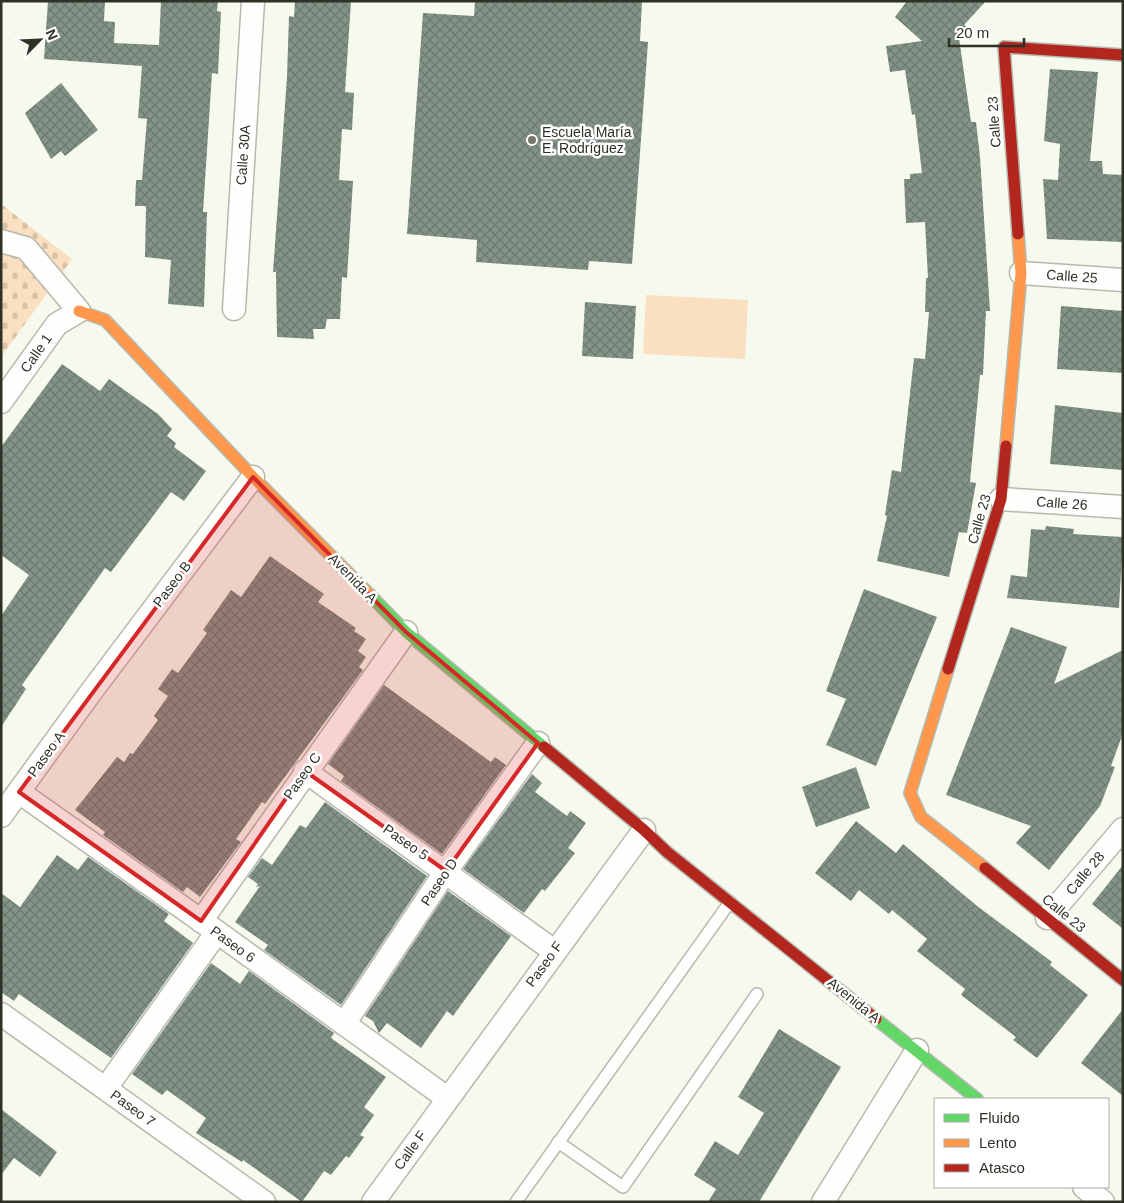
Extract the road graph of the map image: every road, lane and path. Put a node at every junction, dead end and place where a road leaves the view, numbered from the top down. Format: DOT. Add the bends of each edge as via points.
graph roads {
  1 [pos="253,1"];
  2 [pos="1123,55"];
  3 [pos="1,241"];
  4 [pos="1021,273"];
  5 [pos="1123,280"];
  6 [pos="234,309"];
  7 [pos="79,312"];
  8 [pos="1,402"];
  9 [pos="253,477"];
  10 [pos="1001,499"];
  11 [pos="1123,507"];
  12 [pos="406,632"];
  13 [pos="91,692"];
  14 [pos="538,743"];
  15 [pos="305,771"];
  16 [pos="18,792"];
  17 [pos="2,815"];
  18 [pos="1123,829"];
  19 [pos="644,830"];
  20 [pos="446,871"];
  21 [pos="731,901"];
  22 [pos="1047,918"];
  23 [pos="209,926"];
  24 [pos="554,950"];
  25 [pos="1123,980"];
  26 [pos="757,994"];
  27 [pos="1,1014"];
  28 [pos="344,1024"];
  29 [pos="917,1050"];
  30 [pos="106,1088"];
  31 [pos="446,1098"];
  32 [pos="976,1098"];
  33 [pos="558,1142"];
  34 [pos="1085,1188"];
  35 [pos="264,1202"];
  36 [pos="373,1202"];
  37 [pos="516,1202"];
  38 [pos="823,1202"];
  39 [pos="1103,1202"];
  1 -- 6 [label="street, Calle 30A"];
  2 -- 4 [label="street, Calle 23" via="1004,47"];
  3 -- 7 [label="street" via="26,248"];
  4 -- 5 [label="street, Calle 25"];
  4 -- 10 [label="street, Calle 23"];
  7 -- 8 [label="street, Calle 1" via="57,324"];
  7 -- 9 [label="street, Avenida A" via="105,320"];
  9 -- 12 [label="street, Avenida A"];
  9 -- 13 [label="street, Paseo B"];
  10 -- 11 [label="street, Calle 26"];
  10 -- 22 [label="street, Calle 23" via="910,792 921,817"];
  12 -- 14 [label="street, Avenida A"];
  12 -- 15 [label="street, Paseo C"];
  13 -- 16 [label="street, Paseo A"];
  14 -- 19 [label="street, Avenida A"];
  14 -- 20 [label="street, Paseo D"];
  15 -- 20 [label="street, Paseo 5"];
  15 -- 23 [label="street, Paseo C"];
  16 -- 17 [label="street, Paseo A"];
  16 -- 23 [label="street, Paseo 6"];
  18 -- 22 [label="street, Calle 28"];
  19 -- 21 [label="street, Avenida A" via="667,852"];
  19 -- 24 [label="street, Paseo F"];
  20 -- 24 [label="street, Paseo 5"];
  20 -- 28 [label="street, Paseo D"];
  21 -- 29 [label="street, Avenida A"];
  21 -- 33 [label="lane"];
  22 -- 25 [label="street, Calle 23"];
  23 -- 28 [label="street, Paseo 6"];
  23 -- 30 [label="street, Paseo C"];
  24 -- 31 [label="street, Paseo F"];
  26 -- 33 [label="lane" via="623,1187"];
  27 -- 30 [label="street, Paseo 7"];
  28 -- 31 [label="street, Paseo 6"];
  29 -- 32 [label="street, Avenida A"];
  29 -- 38 [label="street"];
  30 -- 35 [label="street, Paseo 7"];
  31 -- 36 [label="street, Calle F"];
  33 -- 37 [label="lane"];
  34 -- 39 [label="street"];
}
